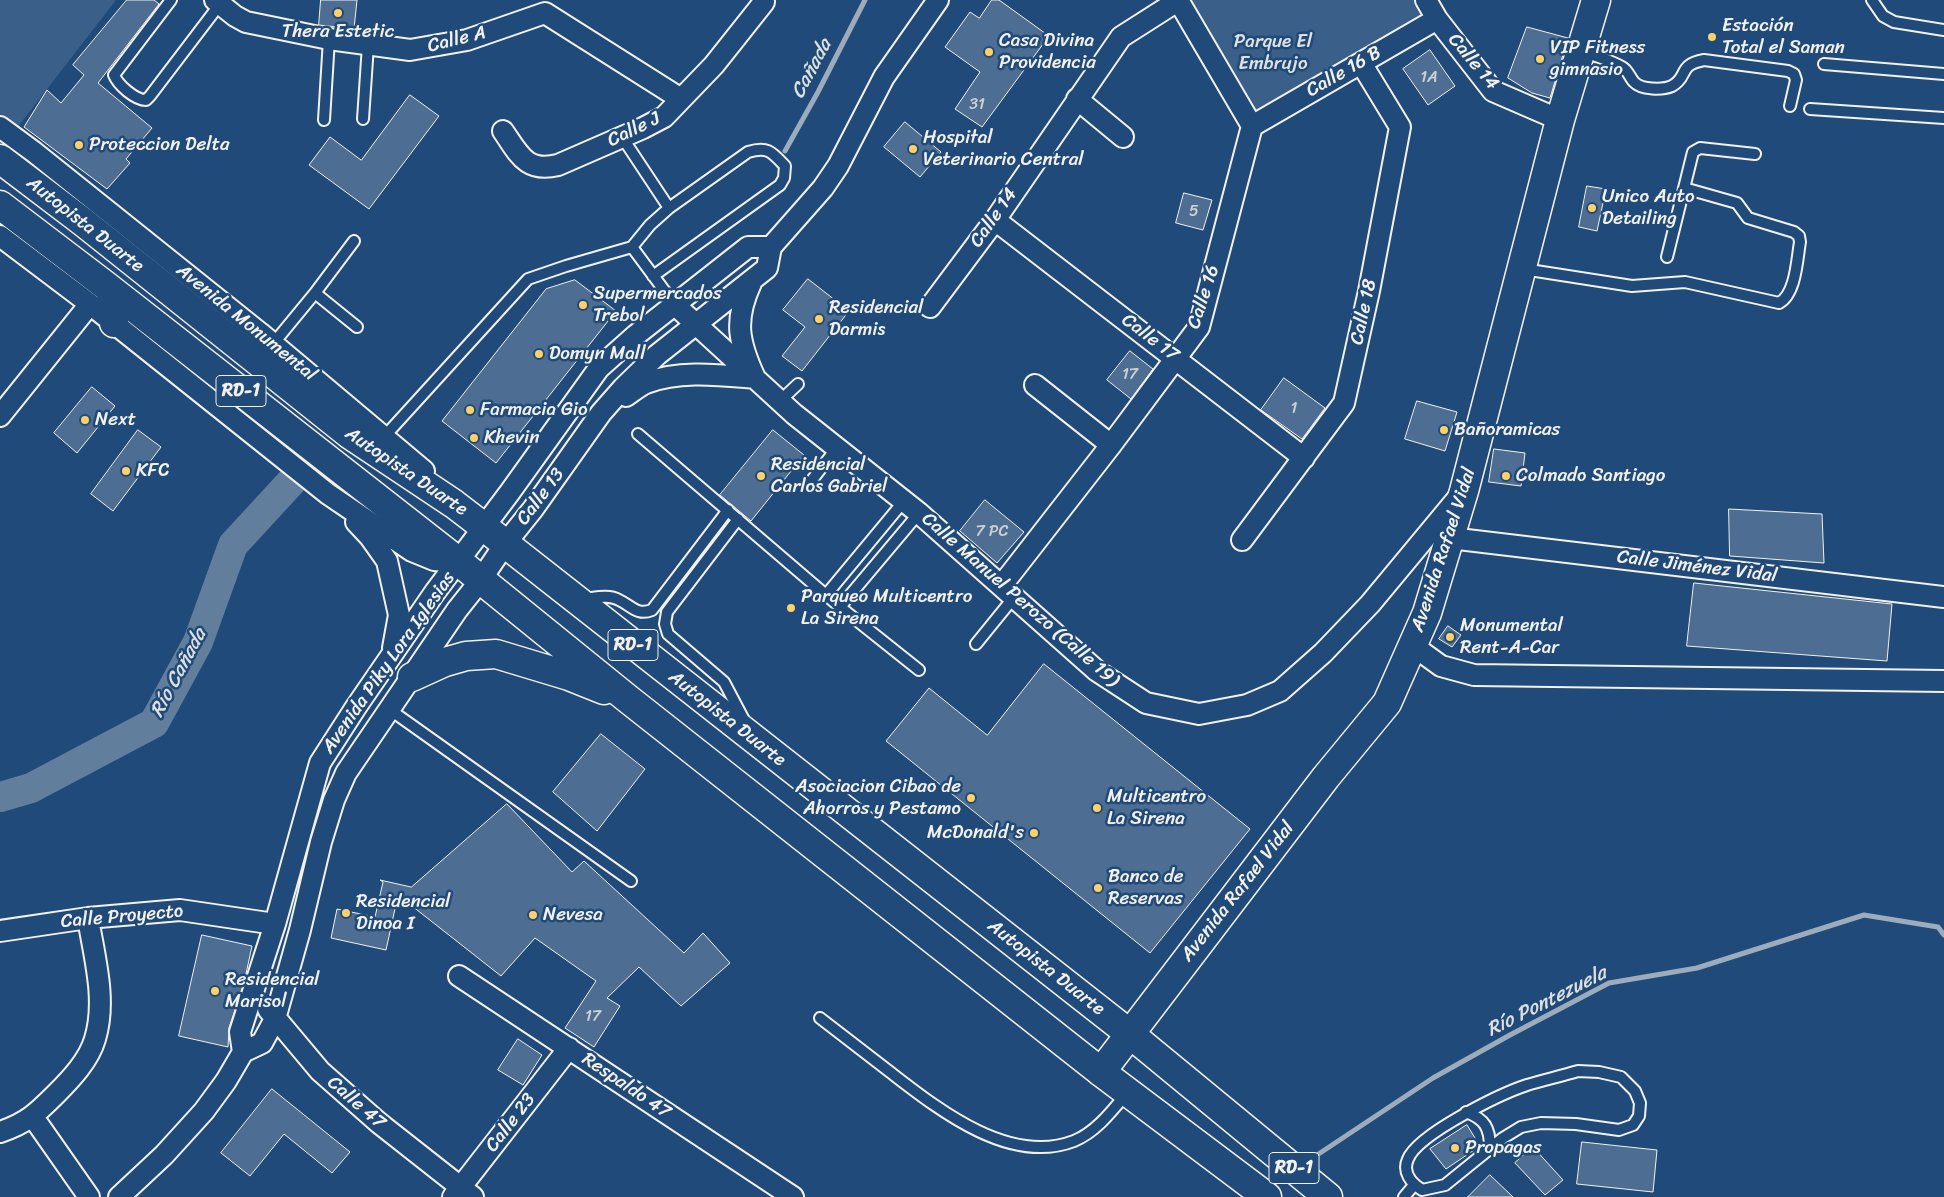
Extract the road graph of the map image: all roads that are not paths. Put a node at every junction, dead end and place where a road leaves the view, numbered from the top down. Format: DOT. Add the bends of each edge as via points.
graph roads {
  1 [pos="171,0"];
  2 [pos="938,0"];
  3 [pos="1178,0"];
  4 [pos="1426,0"];
  5 [pos="1596,0"];
  6 [pos="1872,0"];
  7 [pos="218,2"];
  8 [pos="764,2"];
  9 [pos="549,7"];
  10 [pos="1437,19"];
  11 [pos="1944,30"];
  12 [pos="329,39"];
  13 [pos="368,45"];
  14 [pos="1581,51"];
  15 [pos="1361,64"];
  16 [pos="1824,64"];
  17 [pos="1944,74"];
  18 [pos="681,99"];
  19 [pos="1077,99"];
  20 [pos="1790,106"];
  21 [pos="1810,109"];
  22 [pos="1944,118"];
  23 [pos="363,119"];
  24 [pos="324,120"];
  25 [pos="1560,120"];
  26 [pos="1252,126"];
  27 [pos="0,127"];
  28 [pos="503,131"];
  29 [pos="622,137"];
  30 [pos="1123,137"];
  31 [pos="1755,154"];
  32 [pos="0,159"];
  33 [pos="1684,188"];
  34 [pos="0,205"];
  35 [pos="669,208"];
  36 [pos="994,220"];
  37 [pos="2,241"];
  38 [pos="354,241"];
  39 [pos="632,247"];
  40 [pos="771,247"];
  41 [pos="1668,257"];
  42 [pos="1523,269"];
  43 [pos="653,276"];
  44 [pos="753,279"];
  45 [pos="316,293"];
  46 [pos="101,297"];
  47 [pos="675,305"];
  48 [pos="930,307"];
  49 [pos="153,323"];
  50 [pos="696,325"];
  51 [pos="118,327"];
  52 [pos="357,327"];
  53 [pos="273,344"];
  54 [pos="1175,358"];
  55 [pos="755,378"];
  56 [pos="798,384"];
  57 [pos="1036,385"];
  58 [pos="780,402"];
  59 [pos="601,413"];
  60 [pos="0,416"];
  61 [pos="638,434"];
  62 [pos="384,437"];
  63 [pos="1111,445"];
  64 [pos="836,449"];
  65 [pos="1304,458"];
  66 [pos="812,480"];
  67 [pos="1464,491"];
  68 [pos="328,494"];
  69 [pos="911,507"];
  70 [pos="728,510"];
  71 [pos="738,519"];
  72 [pos="484,527"];
  73 [pos="1450,538"];
  74 [pos="1242,540"];
  75 [pos="505,544"];
  76 [pos="459,562"];
  77 [pos="480,581"];
  78 [pos="1008,591"];
  79 [pos="826,595"];
  80 [pos="1944,597"];
  81 [pos="576,600"];
  82 [pos="840,607"];
  83 [pos="976,644"];
  84 [pos="1412,645"];
  85 [pos="391,656"];
  86 [pos="919,670"];
  87 [pos="412,677"];
  88 [pos="1944,681"];
  89 [pos="628,699"];
  90 [pos="356,707"];
  91 [pos="384,716"];
  92 [pos="754,739"];
  93 [pos="631,881"];
  94 [pos="88,918"];
  95 [pos="274,924"];
  96 [pos="0,931"];
  97 [pos="459,976"];
  98 [pos="254,992"];
  99 [pos="820,1018"];
  100 [pos="275,1019"];
  101 [pos="1130,1034"];
  102 [pos="569,1048"];
  103 [pos="243,1052"];
  104 [pos="1101,1072"];
  105 [pos="1127,1092"];
  106 [pos="1466,1112"];
  107 [pos="33,1117"];
  108 [pos="0,1132"];
  109 [pos="1490,1148"];
  110 [pos="1414,1185"];
  111 [pos="462,1194"];
  112 [pos="89,1197"];
  113 [pos="119,1197"];
  114 [pos="793,1197"];
  115 [pos="1267,1197"];
  116 [pos="1328,1197"];
  117 [pos="1404,1197"];
  1 -- 7 [label="lane" via="114,75 119,84 141,100 150,96"];
  2 -- 40 [label="street" via="884,77 838,166"];
  3 -- 19 [label="street, Calle 14" via="1121,37"];
  3 -- 26 [label="street"];
  4 -- 10 [label="street, Calle 14"];
  5 -- 14 [label="main road, Avenida Rafael Vidal"];
  6 -- 11 [label="lane" via="1883,16 1894,22"];
  7 -- 12 [label="street, Calle A" via="246,22"];
  8 -- 18 [label="street, Calle J" via="714,65"];
  9 -- 13 [label="street, Calle A" via="467,40 410,50"];
  9 -- 18 [label="street, Calle A" via="588,39"];
  10 -- 15 [label="street, Calle 16 B"];
  10 -- 25 [label="street, Calle 14" via="1493,91"];
  12 -- 13 [label="street, Calle A"];
  12 -- 24 [label="lane"];
  13 -- 23 [label="lane"];
  14 -- 20 [label="lane" via="1623,67 1635,83 1648,87 1671,86 1680,80 1691,62 1704,60 1788,71 1796,80"];
  14 -- 25 [label="main road, Avenida Rafael Vidal"];
  15 -- 26 [label="street, Calle 16 B"];
  15 -- 65 [label="street, Calle 18" via="1400,127 1344,403"];
  16 -- 17 [label="lane"];
  18 -- 29 [label="street, Calle J" via="664,117"];
  19 -- 30 [label="street"];
  19 -- 36 [label="street, Calle 14"];
  21 -- 22 [label="lane"];
  25 -- 42 [label="main road, Avenida Rafael Vidal"];
  26 -- 54 [label="street, Calle 16" via="1199,327"];
  27 -- 53 [label="street, Avenida Monumental"];
  28 -- 29 [label="street, Calle J" via="521,157 529,164 545,168"];
  29 -- 35 [label="lane"];
  31 -- 33 [label="lane" via="1700,148 1693,152"];
  32 -- 72 [label="main road, Autopista Duarte / RD-1" via="349,434"];
  33 -- 41 [label="lane"];
  33 -- 42 [label="lane" via="1737,203 1748,218 1799,236 1791,292 1784,300 1779,302 1685,282 1632,286"];
  34 -- 46 [label="main road, Autopista Duarte / RD-1"];
  35 -- 39 [label="lane"];
  35 -- 43 [label="lane" via="748,152 771,151 786,166 780,185"];
  36 -- 48 [label="street, Calle 14"];
  36 -- 54 [label="street, Calle 17"];
  37 -- 46 [label="street"];
  38 -- 45 [label="lane"];
  39 -- 43 [label="lane"];
  39 -- 62 [label="lane" via="528,279"];
  40 -- 44 [label="street" via="767,268"];
  40 -- 47 [label="street, Avenida Piky Lora Iglesias" via="748,248"];
  42 -- 67 [label="main road, Avenida Rafael Vidal"];
  43 -- 47 [label="lane"];
  44 -- 50 [label="street, Calle 13"];
  44 -- 55 [label="street" via="742,302 739,318 740,334"];
  45 -- 52 [label="lane"];
  45 -- 53 [label="lane"];
  46 -- 49 [label="main road, Autopista Duarte / RD-1"];
  46 -- 51 [label="main road"];
  46 -- 60 [label="street"];
  47 -- 50 [label="street, Calle Manuel Perozo (Calle 19)"];
  47 -- 72 [label="street, Avenida Piky Lora Iglesias" via="599,368"];
  49 -- 51 [label="main road"];
  49 -- 76 [label="main road, Autopista Duarte / RD-1"];
  50 -- 55 [label="street, Calle Manuel Perozo (Calle 19)"];
  50 -- 59 [label="street, Calle 13" via="657,355"];
  51 -- 68 [label="street"];
  53 -- 62 [label="street, Avenida Monumental"];
  54 -- 63 [label="street, Calle 16"];
  54 -- 65 [label="street, Calle 17"];
  55 -- 58 [label="street, Calle Manuel Perozo (Calle 19)"];
  55 -- 59 [label="street" via="698,374 671,378 645,384"];
  56 -- 58 [label="lane"];
  57 -- 63 [label="street"];
  58 -- 64 [label="street, Calle Manuel Perozo (Calle 19)"];
  59 -- 75 [label="street, Calle 13" via="534,509"];
  61 -- 70 [label="lane"];
  62 -- 72 [label="street, Avenida Monumental" via="458,500"];
  63 -- 78 [label="street, Calle 16"];
  64 -- 66 [label="lane"];
  64 -- 69 [label="street, Calle Manuel Perozo (Calle 19)"];
  65 -- 74 [label="street, Calle 18"];
  67 -- 73 [label="main road, Avenida Rafael Vidal"];
  67 -- 78 [label="street, Calle Manuel Perozo (Calle 19)" via="1370,604 1323,653 1280,691 1247,705 1200,714 1146,703 1097,671"];
  68 -- 76 [label="street" via="412,551 434,560"];
  68 -- 85 [label="street" via="370,536 387,562 399,615"];
  69 -- 78 [label="street, Calle Manuel Perozo (Calle 19)"];
  69 -- 79 [label="lane"];
  69 -- 82 [label="lane"];
  70 -- 71 [label="lane"];
  70 -- 81 [label="lane" via="652,610 633,610 612,598"];
  71 -- 79 [label="lane"];
  71 -- 92 [label="lane" via="667,612 665,624 668,634 724,682"];
  72 -- 75 [label="main road, Autopista Duarte / RD-1"];
  72 -- 76 [label="street, Avenida Piky Lora Iglesias"];
  73 -- 80 [label="street, Calle Jiménez Vidal"];
  73 -- 84 [label="main road, Avenida Rafael Vidal" via="1427,613"];
  75 -- 77 [label="street, Calle 13"];
  75 -- 81 [label="main road, Autopista Duarte / RD-1"];
  76 -- 77 [label="main road, Autopista Duarte / RD-1"];
  76 -- 85 [label="street, Avenida Piky Lora Iglesias"];
  77 -- 87 [label="street, Avenida Piky Lora Iglesias"];
  77 -- 89 [label="main road, Autopista Duarte / RD-1"];
  78 -- 83 [label="lane"];
  79 -- 82 [label="lane"];
  81 -- 92 [label="main road, Autopista Duarte / RD-1"];
  82 -- 86 [label="lane"];
  84 -- 88 [label="street" via="1441,666 1474,675"];
  84 -- 101 [label="main road, Avenida Rafael Vidal" via="1386,703"];
  85 -- 90 [label="street, Avenida Piky Lora Iglesias"];
  87 -- 89 [label="main road" via="466,656 496,654 569,676"];
  87 -- 91 [label="street, Avenida Piky Lora Iglesias"];
  89 -- 104 [label="main road, Autopista Duarte / RD-1"];
  90 -- 91 [label="street"];
  90 -- 95 [label="street, Avenida Piky Lora Iglesias" via="320,763"];
  91 -- 93 [label="lane"];
  91 -- 100 [label="street, Avenida Piky Lora Iglesias" via="346,773 334,800"];
  92 -- 101 [label="main road, Autopista Duarte / RD-1"];
  94 -- 95 [label="street, Calle Proyecto" via="180,910"];
  94 -- 96 [label="street, Calle Proyecto"];
  94 -- 107 [label="street" via="99,985 100,1014 95,1039 69,1081"];
  95 -- 98 [label="street, Avenida Piky Lora Iglesias"];
  97 -- 102 [label="street, Respaldo 47"];
  98 -- 100 [label="street, Calle 47"];
  98 -- 103 [label="street, Avenida Piky Lora Iglesias" via="240,1032"];
  99 -- 105 [label="lane" via="950,1117 1015,1144 1051,1148 1075,1140 1103,1121"];
  100 -- 103 [label="street, Avenida Piky Lora Iglesias" via="262,1043"];
  100 -- 111 [label="street, Calle 47" via="320,1071"];
  101 -- 104 [label="main road, Avenida Rafael Vidal"];
  101 -- 116 [label="main road, Autopista Duarte / RD-1"];
  102 -- 111 [label="street, Calle 23"];
  102 -- 114 [label="street, Respaldo 47"];
  103 -- 113 [label="street, Avenida Piky Lora Iglesias" via="204,1110 164,1155"];
  104 -- 105 [label="main road, Autopista Duarte / RD-1"];
  105 -- 115 [label="main road, Autopista Duarte / RD-1"];
  106 -- 109 [label="lane" via="1483,1121 1490,1137"];
  106 -- 109 [label="lane" via="1526,1086 1578,1071 1622,1077 1635,1091 1640,1103 1639,1116 1633,1125 1619,1130 1541,1122 1521,1127"];
  106 -- 110 [label="lane" via="1416,1147 1406,1167 1408,1178"];
  107 -- 108 [label="street"];
  107 -- 112 [label="street"];
  109 -- 110 [label="lane" via="1445,1185 1422,1190"];
  110 -- 117 [label="lane"];
}
